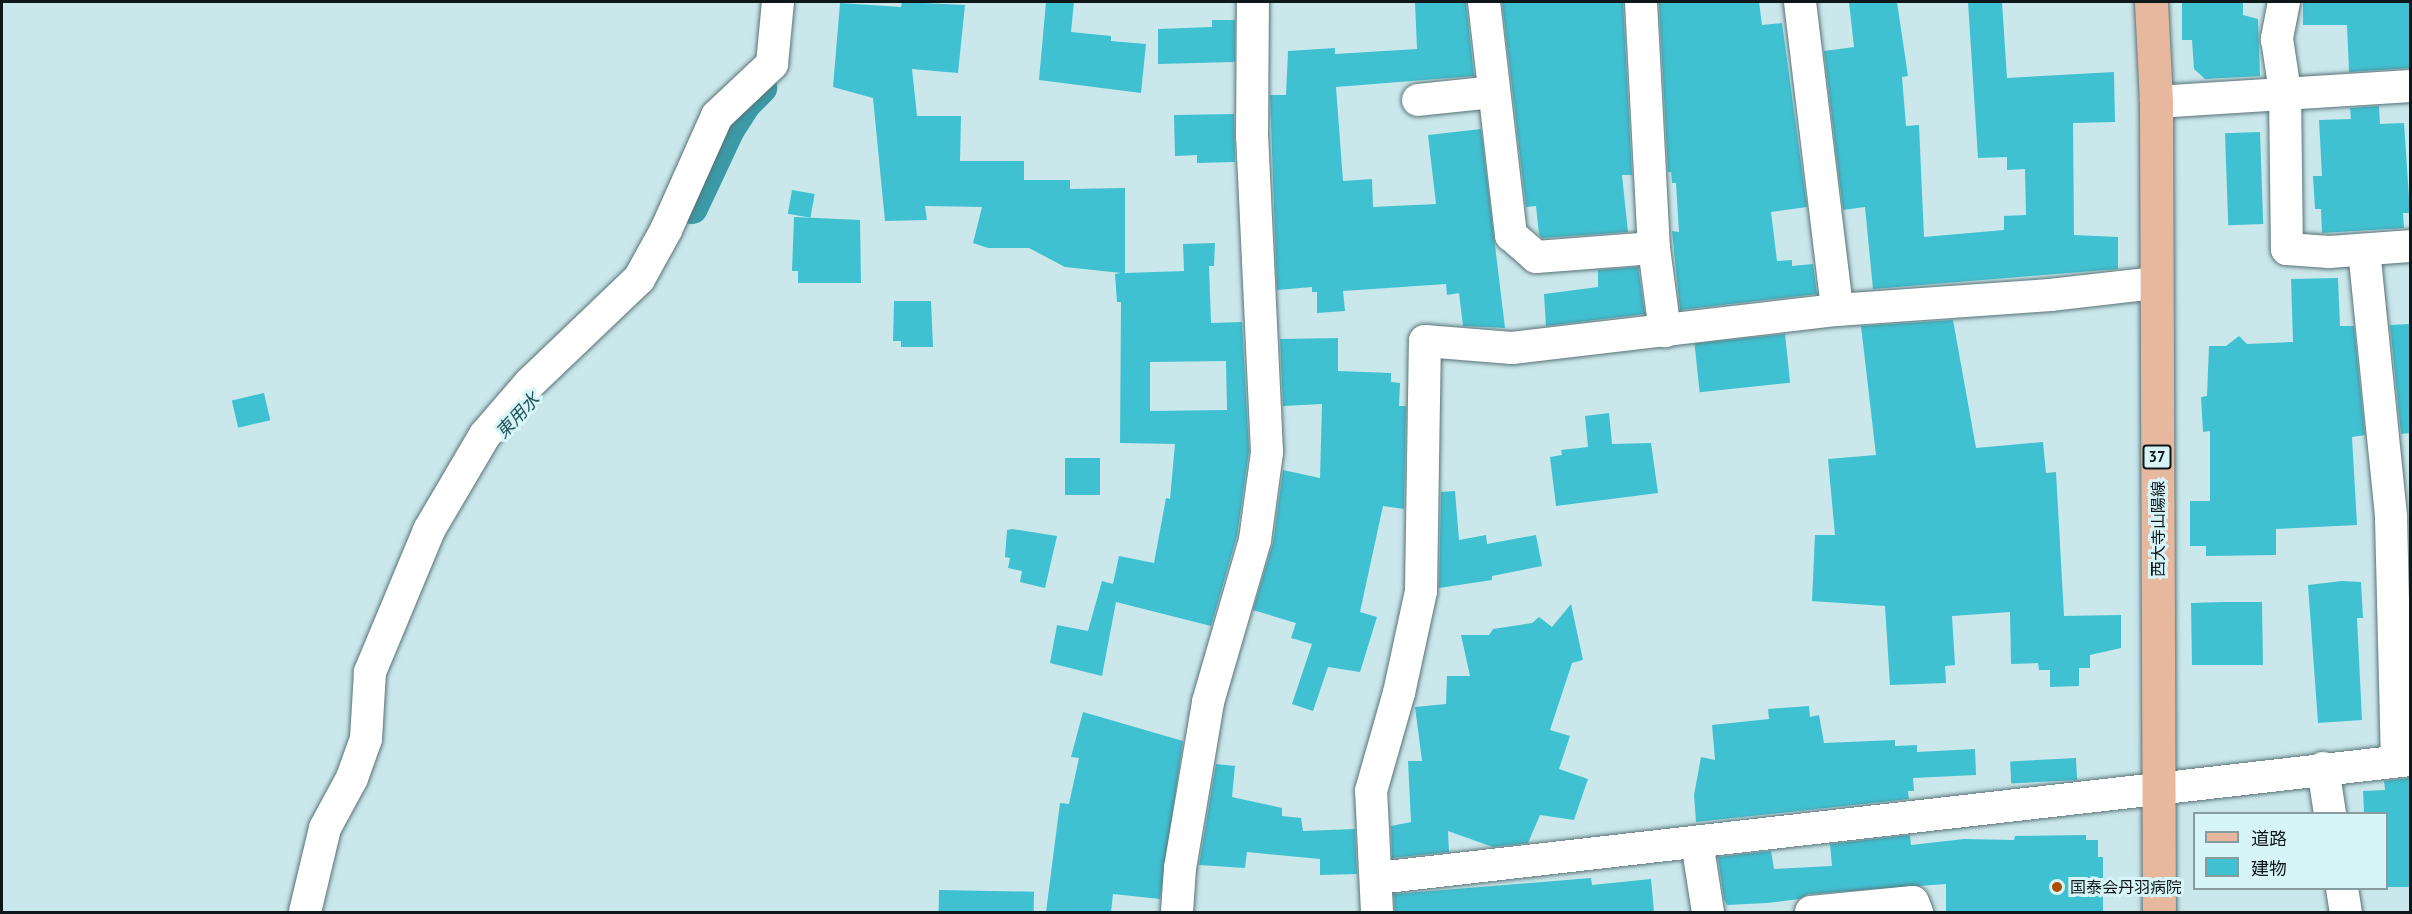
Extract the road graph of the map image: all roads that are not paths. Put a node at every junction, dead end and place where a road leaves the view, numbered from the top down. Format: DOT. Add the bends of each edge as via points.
graph roads {
  1 [pos="778,2"];
  2 [pos="1253,2"];
  3 [pos="1484,2"];
  4 [pos="1641,2"];
  5 [pos="1800,2"];
  6 [pos="2151,2"];
  7 [pos="2284,2"];
  8 [pos="2410,86"];
  9 [pos="1494,92"];
  10 [pos="2285,92"];
  11 [pos="1418,99"];
  12 [pos="2156,102"];
  13 [pos="2410,246"];
  14 [pos="1654,248"];
  15 [pos="2364,250"];
  16 [pos="2156,283"];
  17 [pos="1837,310"];
  18 [pos="1665,331"];
  19 [pos="2404,760"];
  20 [pos="2323,768"];
  21 [pos="2159,787"];
  22 [pos="2330,812"];
  23 [pos="1697,842"];
  24 [pos="1378,878"];
  25 [pos="2342,890"];
  26 [pos="305,912"];
  27 [pos="1177,912"];
  28 [pos="1377,912"];
  29 [pos="1708,912"];
  30 [pos="1811,912"];
  31 [pos="1917,912"];
  32 [pos="2159,912"];
  33 [pos="2346,912"];
  1 -- 26 [label="street" via="772,64 717,116 666,230 639,279 531,383 485,435 429,530 370,672 366,739 352,778 325,828"];
  2 -- 27 [label="street" via="1252,137 1267,452 1255,540 1208,702 1180,868"];
  3 -- 9 [label="street"];
  4 -- 14 [label="street"];
  5 -- 17 [label="street"];
  6 -- 12 [label="main road, 西大寺山陽線 / 37"];
  7 -- 10 [label="street" via="2277,39"];
  8 -- 10 [label="street"];
  9 -- 11 [label="street"];
  9 -- 14 [label="street" via="1511,235 1536,257"];
  10 -- 12 [label="street" via="2224,100"];
  10 -- 15 [label="street" via="2287,249"];
  12 -- 16 [label="main road, 西大寺山陽線 / 37"];
  13 -- 15 [label="street"];
  14 -- 18 [label="street"];
  15 -- 19 [label="street" via="2391,518"];
  16 -- 17 [label="street" via="2050,295"];
  16 -- 21 [label="main road, 西大寺山陽線 / 37"];
  17 -- 18 [label="street"];
  18 -- 24 [label="street" via="1512,348 1425,341 1421,591 1399,693 1371,791"];
  19 -- 20 [label="street"];
  20 -- 21 [label="street"];
  20 -- 22 [label="street"];
  21 -- 23 [label="street"];
  21 -- 32 [label="main road, 西大寺山陽線 / 37"];
  23 -- 24 [label="street"];
  23 -- 29 [label="street"];
  24 -- 28 [label="street"];
  25 -- 33 [label="street"];
  30 -- 31 [label="street" via="1913,902"];
}
